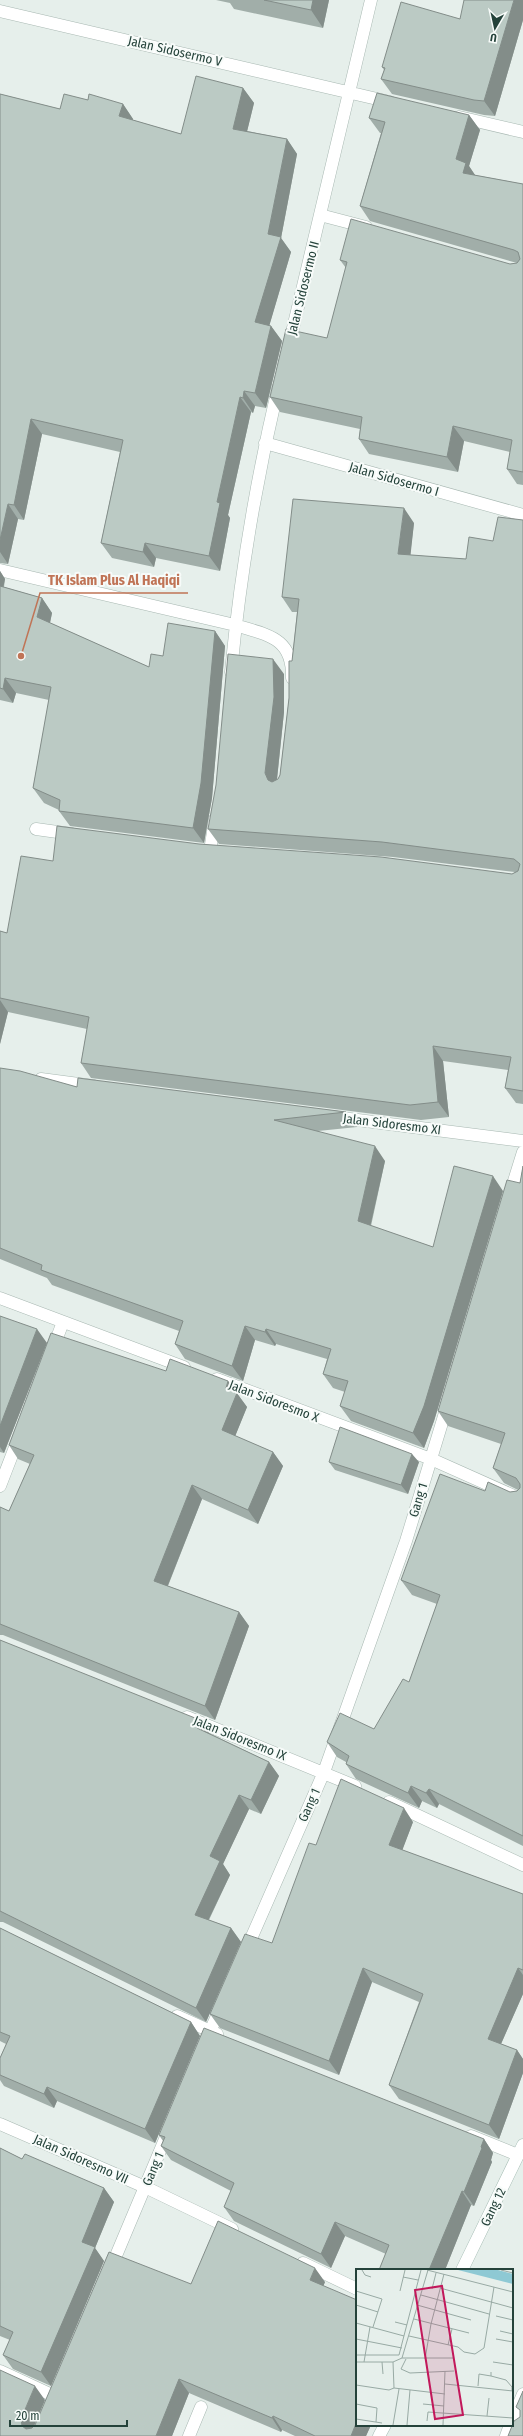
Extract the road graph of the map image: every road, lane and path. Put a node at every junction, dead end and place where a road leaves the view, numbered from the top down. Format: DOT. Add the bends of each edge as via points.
graph roads {
  1 [pos="371,0"];
  2 [pos="0,11"];
  3 [pos="349,92"];
  4 [pos="403,104"];
  5 [pos="448,115"];
  6 [pos="523,132"];
  7 [pos="320,215"];
  8 [pos="381,231"];
  9 [pos="285,360"];
  10 [pos="282,375"];
  11 [pos="265,443"];
  12 [pos="523,515"];
  13 [pos="0,570"];
  14 [pos="235,625"];
  15 [pos="230,687"];
  16 [pos="291,688"];
  17 [pos="218,806"];
  18 [pos="36,829"];
  19 [pos="84,835"];
  20 [pos="194,849"];
  21 [pos="210,851"];
  22 [pos="225,852"];
  23 [pos="32,1078"];
  24 [pos="103,1087"];
  25 [pos="325,1116"];
  26 [pos="523,1141"];
  27 [pos="523,1152"];
  28 [pos="505,1212"];
  29 [pos="0,1298"];
  30 [pos="63,1322"];
  31 [pos="49,1359"];
  32 [pos="451,1392"];
  33 [pos="23,1426"];
  34 [pos="431,1460"];
  35 [pos="0,1486"];
  36 [pos="523,1500"];
  37 [pos="176,1713"];
  38 [pos="324,1772"];
  39 [pos="366,1792"];
  40 [pos="381,1798"];
  41 [pos="523,1864"];
  42 [pos="242,1959"];
  43 [pos="226,1996"];
  44 [pos="168,2011"];
  45 [pos="210,2032"];
  46 [pos="232,2040"];
  47 [pos="198,2060"];
  48 [pos="172,2123"];
  49 [pos="0,2124"];
  50 [pos="459,2131"];
  51 [pos="520,2150"];
  52 [pos="146,2187"];
  53 [pos="244,2235"];
  54 [pos="294,2258"];
  55 [pos="462,2269"];
  56 [pos="105,2281"];
  57 [pos="356,2289"];
  58 [pos="0,2372"];
  59 [pos="62,2383"];
  60 [pos="523,2394"];
  61 [pos="56,2397"];
  62 [pos="201,2407"];
  63 [pos="50,2410"];
  64 [pos="513,2418"];
  65 [pos="513,2425"];
  66 [pos="384,2426"];
  67 [pos="510,2426"];
  68 [pos="523,2428"];
  69 [pos="189,2436"];
  70 [pos="379,2436"];
  71 [pos="506,2436"];
  1 -- 3 [label="street, Jalan Sidosermo II"];
  2 -- 3 [label="street, Jalan Sidosermo V"];
  3 -- 4 [label="street, Jalan Sidosermo V"];
  3 -- 7 [label="street, Jalan Sidosermo II"];
  5 -- 6 [label="street"];
  7 -- 8 [label="street"];
  7 -- 9 [label="street, Jalan Sidosermo II"];
  10 -- 11 [label="street"];
  11 -- 12 [label="street, Jalan Sidosermo I"];
  11 -- 14 [label="street"];
  13 -- 14 [label="street"];
  14 -- 15 [label="street"];
  14 -- 16 [label="street" via="273,637 280,642 290,659"];
  17 -- 21 [label="street"];
  18 -- 19 [label="street"];
  20 -- 21 [label="street"];
  21 -- 22 [label="street"];
  23 -- 24 [label="street"];
  25 -- 26 [label="street, Jalan Sidoresmo XI"];
  27 -- 28 [label="street"];
  29 -- 30 [label="street, Jalan Sidoresmo X"];
  30 -- 31 [label="street"];
  30 -- 34 [label="street, Jalan Sidoresmo X"];
  32 -- 34 [label="street, Gang 1"];
  33 -- 35 [label="street"];
  34 -- 36 [label="street, Jalan Sidoresmo X"];
  34 -- 38 [label="street, Gang 1" via="406,1541"];
  37 -- 38 [label="street, Jalan Sidoresmo IX"];
  38 -- 39 [label="street, Jalan Sidoresmo IX"];
  38 -- 42 [label="street, Gang 1"];
  40 -- 41 [label="street"];
  43 -- 45 [label="street"];
  44 -- 45 [label="street"];
  45 -- 46 [label="street"];
  45 -- 47 [label="street"];
  48 -- 52 [label="street, Gang 1"];
  49 -- 52 [label="street, Jalan Sidoresmo VII"];
  50 -- 51 [label="street"];
  51 -- 55 [label="street, Gang 12"];
  52 -- 53 [label="street, Jalan Sidoresmo VII"];
  52 -- 56 [label="street, Gang 1"];
  54 -- 57 [label="street"];
  58 -- 61 [label="street"];
  59 -- 61 [label="street"];
  60 -- 64 [label="street"];
  61 -- 63 [label="street"];
  62 -- 69 [label="street"];
  65 -- 68 [label="street"];
  66 -- 70 [label="street"];
  67 -- 71 [label="street"];
}
